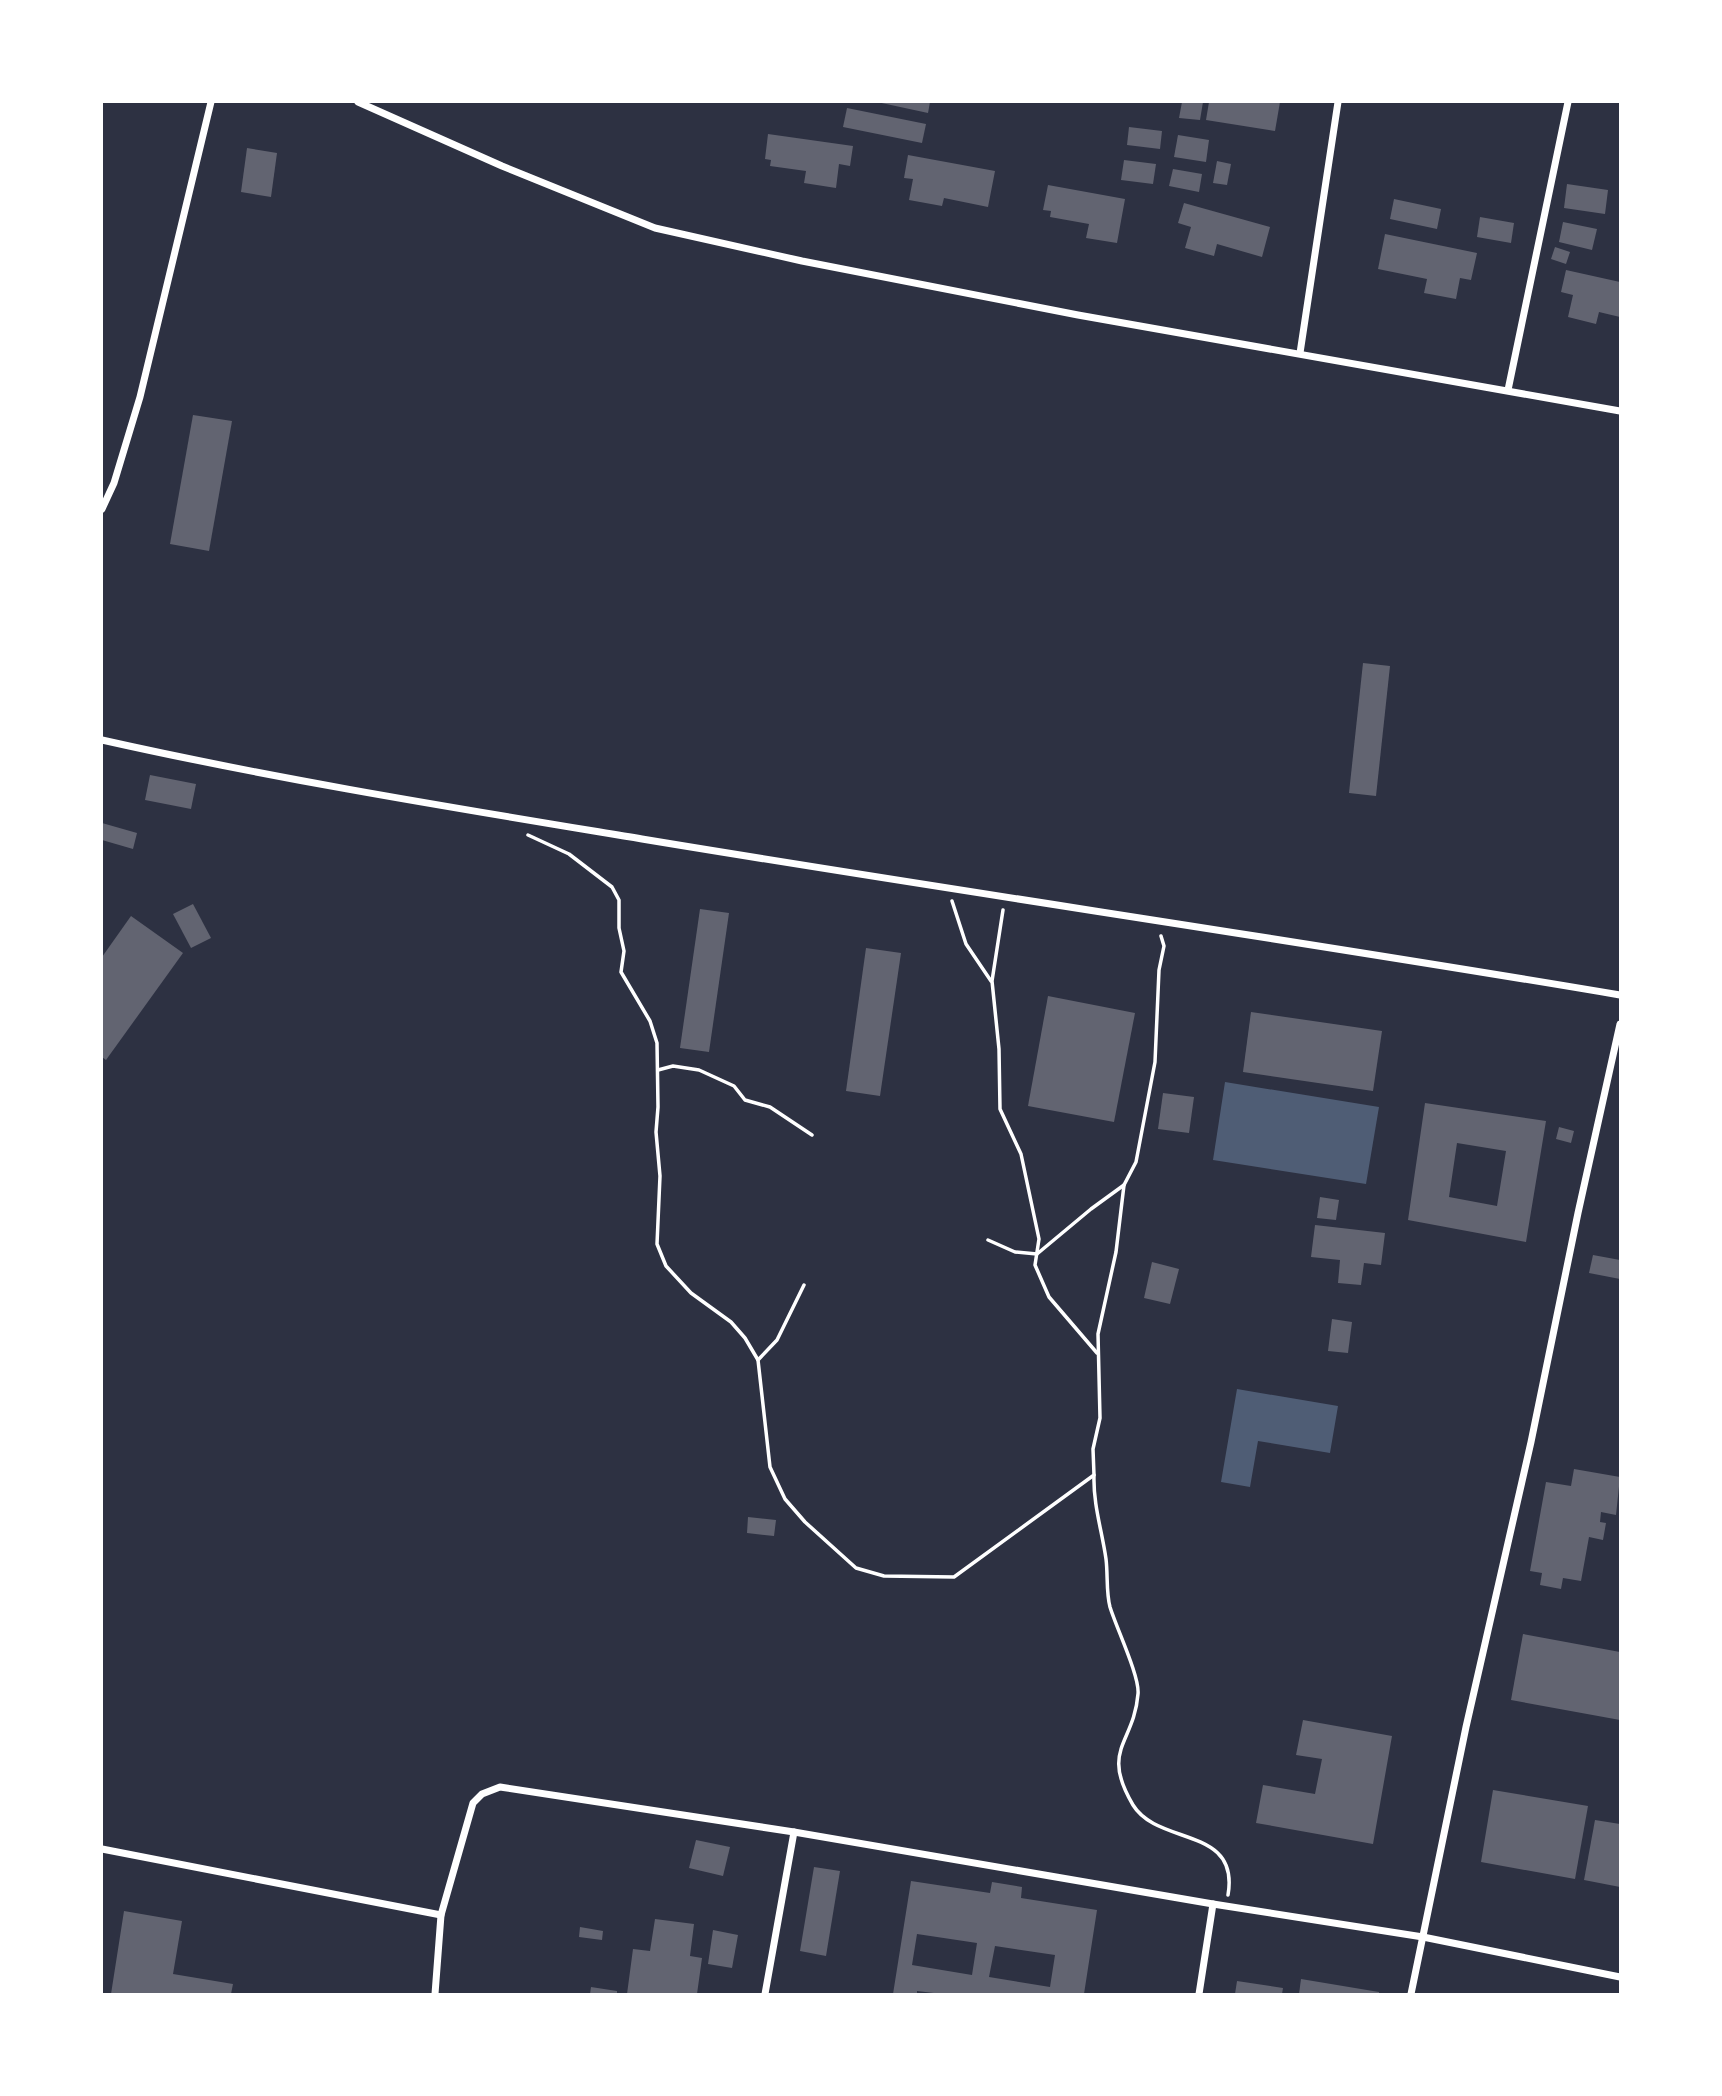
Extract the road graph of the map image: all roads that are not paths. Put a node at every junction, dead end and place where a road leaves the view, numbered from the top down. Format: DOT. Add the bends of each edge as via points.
graph roads {
  1 [pos="211,102"];
  2 [pos="358,102"];
  3 [pos="1338,102"];
  4 [pos="1568,102"];
  5 [pos="1300,354"];
  6 [pos="1508,390"];
  7 [pos="1620,411"];
  8 [pos="102,509"];
  9 [pos="102,740"];
  10 [pos="1620,996"];
  11 [pos="1620,1024"];
  12 [pos="794,1832"];
  13 [pos="102,1849"];
  14 [pos="1213,1904"];
  15 [pos="441,1915"];
  16 [pos="1423,1937"];
  17 [pos="1620,1977"];
  18 [pos="435,1994"];
  19 [pos="765,1994"];
  20 [pos="1199,1994"];
  21 [pos="1410,1994"];
  1 -- 8 [label="street" via="140,397"];
  2 -- 5 [label="street" via="655,228 802,261"];
  3 -- 5 [label="street"];
  4 -- 6 [label="street"];
  5 -- 6 [label="street"];
  6 -- 7 [label="street"];
  9 -- 10 [label="street" via="505,816"];
  11 -- 16 [label="street"];
  12 -- 14 [label="street"];
  12 -- 15 [label="street" via="500,1787 473,1803"];
  12 -- 19 [label="street"];
  13 -- 15 [label="street"];
  14 -- 16 [label="street"];
  14 -- 20 [label="street"];
  15 -- 18 [label="street"];
  16 -- 17 [label="street"];
  16 -- 21 [label="street"];
}
